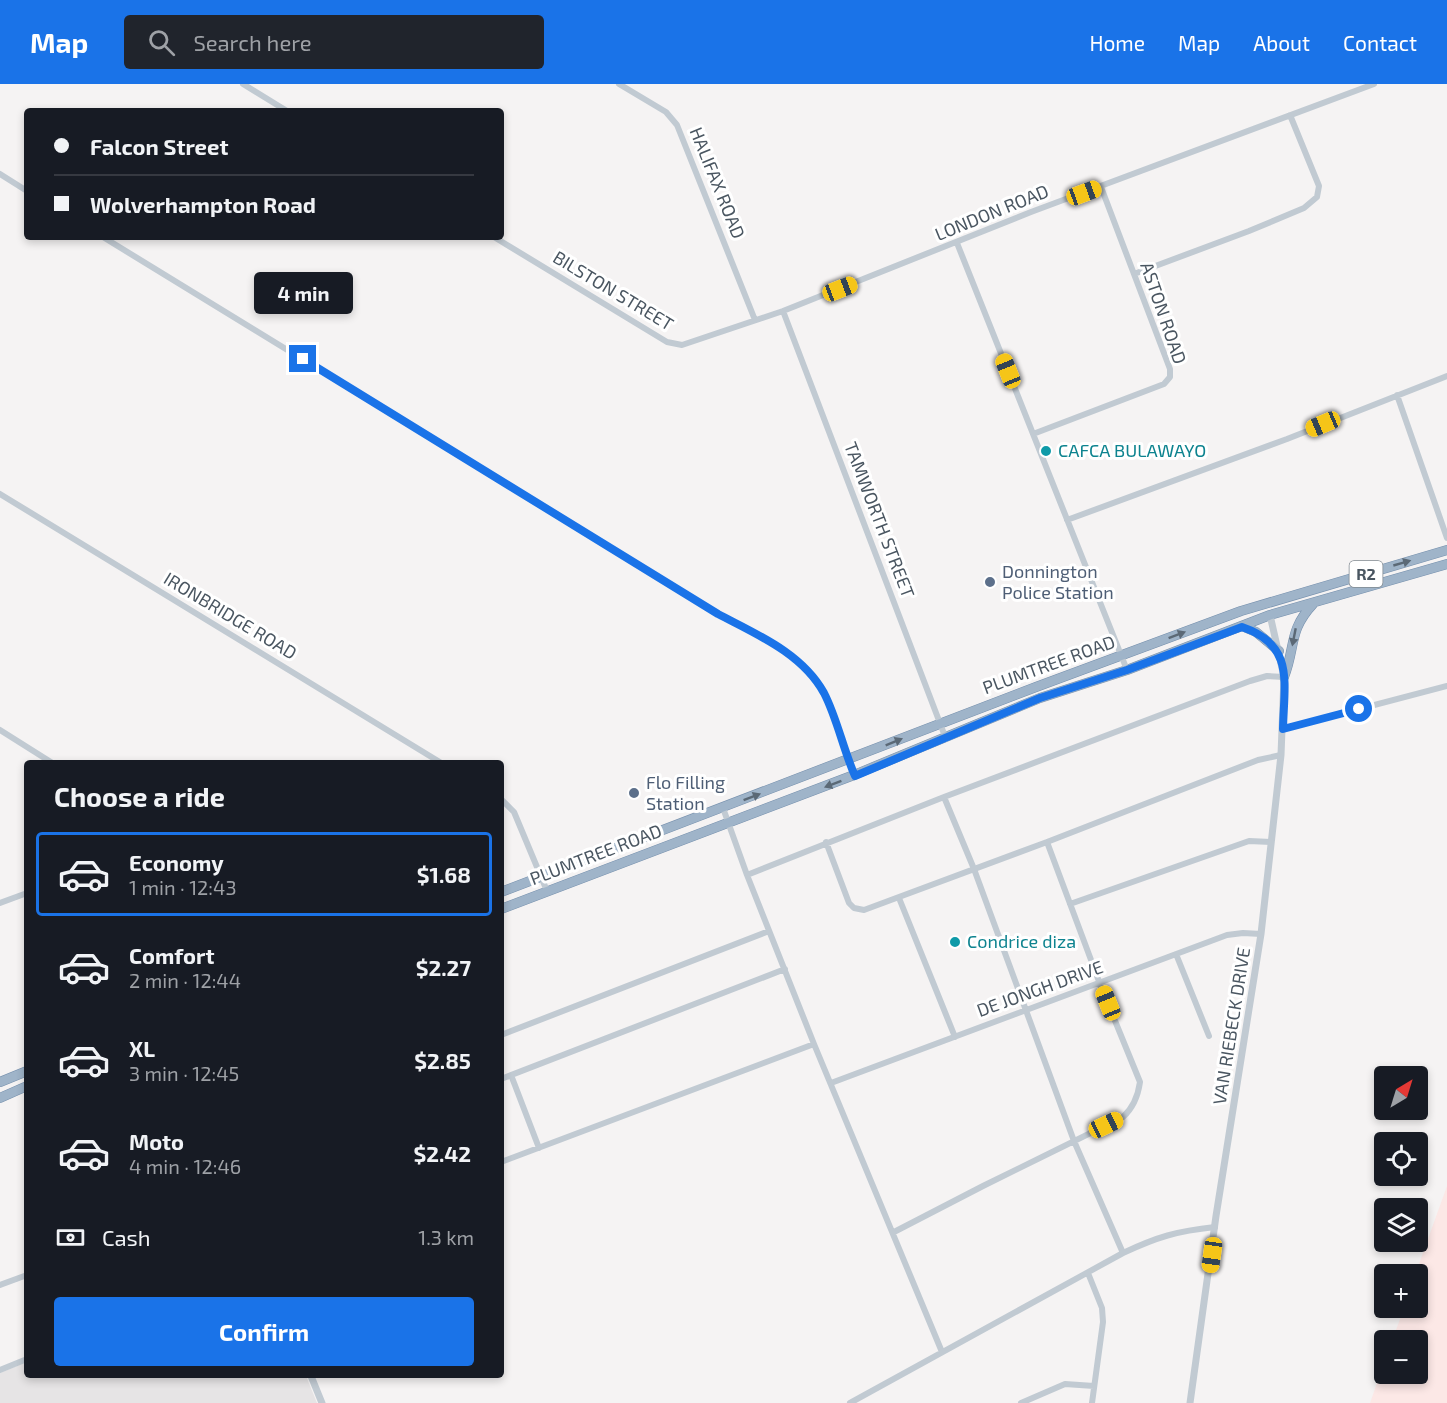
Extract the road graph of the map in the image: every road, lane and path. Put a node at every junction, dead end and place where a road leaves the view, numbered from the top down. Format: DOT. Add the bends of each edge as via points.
graph roads {
  1 [pos="243,84"];
  2 [pos="619,84"];
  3 [pos="1374,84"];
  4 [pos="282,108"];
  5 [pos="1290,115"];
  6 [pos="0,174"];
  7 [pos="1101,187"];
  8 [pos="24,188"];
  9 [pos="108,240"];
  10 [pos="499,240"];
  11 [pos="957,243"];
  12 [pos="1134,274"];
  13 [pos="783,311"];
  14 [pos="755,320"];
  15 [pos="1447,376"];
  16 [pos="1397,395"];
  17 [pos="1033,434"];
  18 [pos="0,494"];
  19 [pos="1067,520"];
  20 [pos="1447,538"];
  21 [pos="1447,550"];
  22 [pos="1447,564"];
  23 [pos="1285,597"];
  24 [pos="1315,602"];
  25 [pos="1241,611"];
  26 [pos="1270,615"];
  27 [pos="1242,627"];
  28 [pos="1279,651"];
  29 [pos="1122,656"];
  30 [pos="1127,670"];
  31 [pos="1284,677"];
  32 [pos="1447,687"];
  33 [pos="940,723"];
  34 [pos="1283,729"];
  35 [pos="0,730"];
  36 [pos="946,739"];
  37 [pos="1281,755"];
  38 [pos="48,760"];
  39 [pos="436,760"];
  40 [pos="848,760"];
  41 [pos="855,776"];
  42 [pos="944,796"];
  43 [pos="504,802"];
  44 [pos="723,808"];
  45 [pos="729,823"];
  46 [pos="826,842"];
  47 [pos="1047,842"];
  48 [pos="1271,842"];
  49 [pos="974,869"];
  50 [pos="747,875"];
  51 [pos="541,876"];
  52 [pos="504,891"];
  53 [pos="547,891"];
  54 [pos="24,894"];
  55 [pos="899,898"];
  56 [pos="0,903"];
  57 [pos="1070,904"];
  58 [pos="504,908"];
  59 [pos="769,931"];
  60 [pos="1261,934"];
  61 [pos="1176,954"];
  62 [pos="785,969"];
  63 [pos="1100,984"];
  64 [pos="1026,1010"];
  65 [pos="504,1034"];
  66 [pos="1209,1036"];
  67 [pos="955,1037"];
  68 [pos="814,1044"];
  69 [pos="24,1072"];
  70 [pos="511,1075"];
  71 [pos="504,1078"];
  72 [pos="0,1082"];
  73 [pos="831,1083"];
  74 [pos="24,1087"];
  75 [pos="0,1098"];
  76 [pos="1074,1141"];
  77 [pos="539,1148"];
  78 [pos="504,1161"];
  79 [pos="1215,1227"];
  80 [pos="894,1232"];
  81 [pos="1123,1253"];
  82 [pos="1088,1273"];
  83 [pos="24,1276"];
  84 [pos="0,1285"];
  85 [pos="942,1352"];
  86 [pos="24,1360"];
  87 [pos="0,1370"];
  88 [pos="312,1378"];
  89 [pos="1094,1386"];
  90 [pos="866,1395"];
  91 [pos="322,1403"];
  92 [pos="850,1403"];
  93 [pos="871,1403"];
  94 [pos="1021,1403"];
  95 [pos="1092,1403"];
  96 [pos="1190,1403"];
  1 -- 4 [label="street"];
  2 -- 14 [label="street, HALIFAX ROAD" via="666,112 677,125"];
  3 -- 5 [label="street, LONDON ROAD"];
  5 -- 7 [label="street, LONDON ROAD"];
  5 -- 12 [label="street" via="1319,186 1313,202 1249,231"];
  6 -- 8 [label="street"];
  7 -- 11 [label="street, LONDON ROAD"];
  7 -- 12 [label="street, ASTON ROAD"];
  9 -- 40 [label="street" via="783,650 804,667 825,695"];
  10 -- 14 [label="street, BILSTON STREET" via="667,342 682,345"];
  11 -- 13 [label="street, LONDON ROAD"];
  11 -- 17 [label="street"];
  12 -- 17 [label="street, ASTON ROAD" via="1170,369 1168,381"];
  13 -- 14 [label="street, LONDON ROAD"];
  13 -- 33 [label="street, TAMWORTH STREET"];
  15 -- 16 [label="street"];
  16 -- 19 [label="street"];
  16 -- 20 [label="street"];
  17 -- 19 [label="street"];
  18 -- 39 [label="street, IRONBRIDGE ROAD"];
  19 -- 29 [label="street"];
  23 -- 21 [label="highway, PLUMTREE ROAD / R2, one-way"];
  22 -- 24 [label="highway, PLUMTREE ROAD / R2"];
  23 -- 25 [label="highway, PLUMTREE ROAD / R2"];
  23 -- 26 [label="highway"];
  24 -- 26 [label="highway, PLUMTREE ROAD / R2"];
  24 -- 31 [label="highway, one-way" via="1296,627"];
  25 -- 26 [label="highway"];
  29 -- 25 [label="highway, PLUMTREE ROAD / R2, one-way"];
  26 -- 27 [label="highway, PLUMTREE ROAD / R2"];
  26 -- 28 [label="street, VAN RIEBECK DRIVE"];
  27 -- 28 [label="highway" via="1256,632"];
  27 -- 30 [label="highway, PLUMTREE ROAD / R2"];
  28 -- 31 [label="street, VAN RIEBECK DRIVE"];
  29 -- 30 [label="street"];
  29 -- 33 [label="highway, PLUMTREE ROAD / R2"];
  30 -- 36 [label="highway, PLUMTREE ROAD / R2" via="1040,698"];
  31 -- 34 [label="street, VAN RIEBECK DRIVE"];
  31 -- 42 [label="street" via="1250,681"];
  32 -- 34 [label="street"];
  33 -- 36 [label="street, TAMWORTH STREET"];
  40 -- 33 [label="highway, PLUMTREE ROAD / R2, one-way"];
  34 -- 37 [label="street, VAN RIEBECK DRIVE"];
  35 -- 38 [label="street"];
  36 -- 41 [label="highway, PLUMTREE ROAD / R2"];
  37 -- 47 [label="street" via="1258,760"];
  37 -- 48 [label="street, VAN RIEBECK DRIVE"];
  40 -- 41 [label="street"];
  44 -- 40 [label="highway, PLUMTREE ROAD / R2, one-way"];
  41 -- 45 [label="highway, PLUMTREE ROAD / R2, one-way"];
  42 -- 46 [label="street"];
  42 -- 49 [label="street"];
  43 -- 51 [label="street" via="514,812"];
  44 -- 45 [label="street"];
  44 -- 51 [label="highway, PLUMTREE ROAD / R2"];
  45 -- 50 [label="street"];
  45 -- 53 [label="highway, PLUMTREE ROAD / R2"];
  46 -- 50 [label="street"];
  46 -- 55 [label="street" via="851,906 864,910"];
  47 -- 49 [label="street"];
  47 -- 57 [label="street"];
  48 -- 57 [label="street" via="1249,841"];
  48 -- 60 [label="street, VAN RIEBECK DRIVE"];
  49 -- 55 [label="street"];
  49 -- 64 [label="street"];
  50 -- 59 [label="street"];
  51 -- 52 [label="highway, PLUMTREE ROAD / R2"];
  51 -- 53 [label="street"];
  53 -- 58 [label="highway, PLUMTREE ROAD / R2"];
  54 -- 56 [label="street"];
  55 -- 67 [label="street"];
  57 -- 63 [label="street"];
  59 -- 62 [label="street"];
  59 -- 65 [label="street"];
  60 -- 61 [label="street, DE JONGH DRIVE" via="1227,936"];
  60 -- 79 [label="street, VAN RIEBECK DRIVE"];
  61 -- 63 [label="street, DE JONGH DRIVE"];
  61 -- 66 [label="street"];
  62 -- 68 [label="street"];
  62 -- 70 [label="street"];
  63 -- 64 [label="street, DE JONGH DRIVE"];
  63 -- 76 [label="street" via="1140,1082 1123,1118"];
  64 -- 67 [label="street, DE JONGH DRIVE"];
  64 -- 76 [label="street"];
  67 -- 73 [label="street, DE JONGH DRIVE"];
  68 -- 73 [label="street"];
  68 -- 77 [label="street"];
  69 -- 72 [label="highway"];
  70 -- 71 [label="street"];
  70 -- 77 [label="street"];
  73 -- 80 [label="street"];
  74 -- 75 [label="highway"];
  76 -- 80 [label="street"];
  76 -- 81 [label="street"];
  77 -- 78 [label="street"];
  79 -- 81 [label="street" via="1179,1231"];
  79 -- 96 [label="street, VAN RIEBECK DRIVE"];
  80 -- 85 [label="street"];
  81 -- 82 [label="street"];
  82 -- 85 [label="street"];
  82 -- 89 [label="street" via="1103,1322"];
  83 -- 84 [label="street"];
  85 -- 90 [label="street"];
  86 -- 87 [label="street"];
  88 -- 91 [label="street"];
  89 -- 94 [label="street" via="1065,1384"];
  89 -- 95 [label="street"];
  90 -- 92 [label="street"];
  90 -- 93 [label="street"];
}
